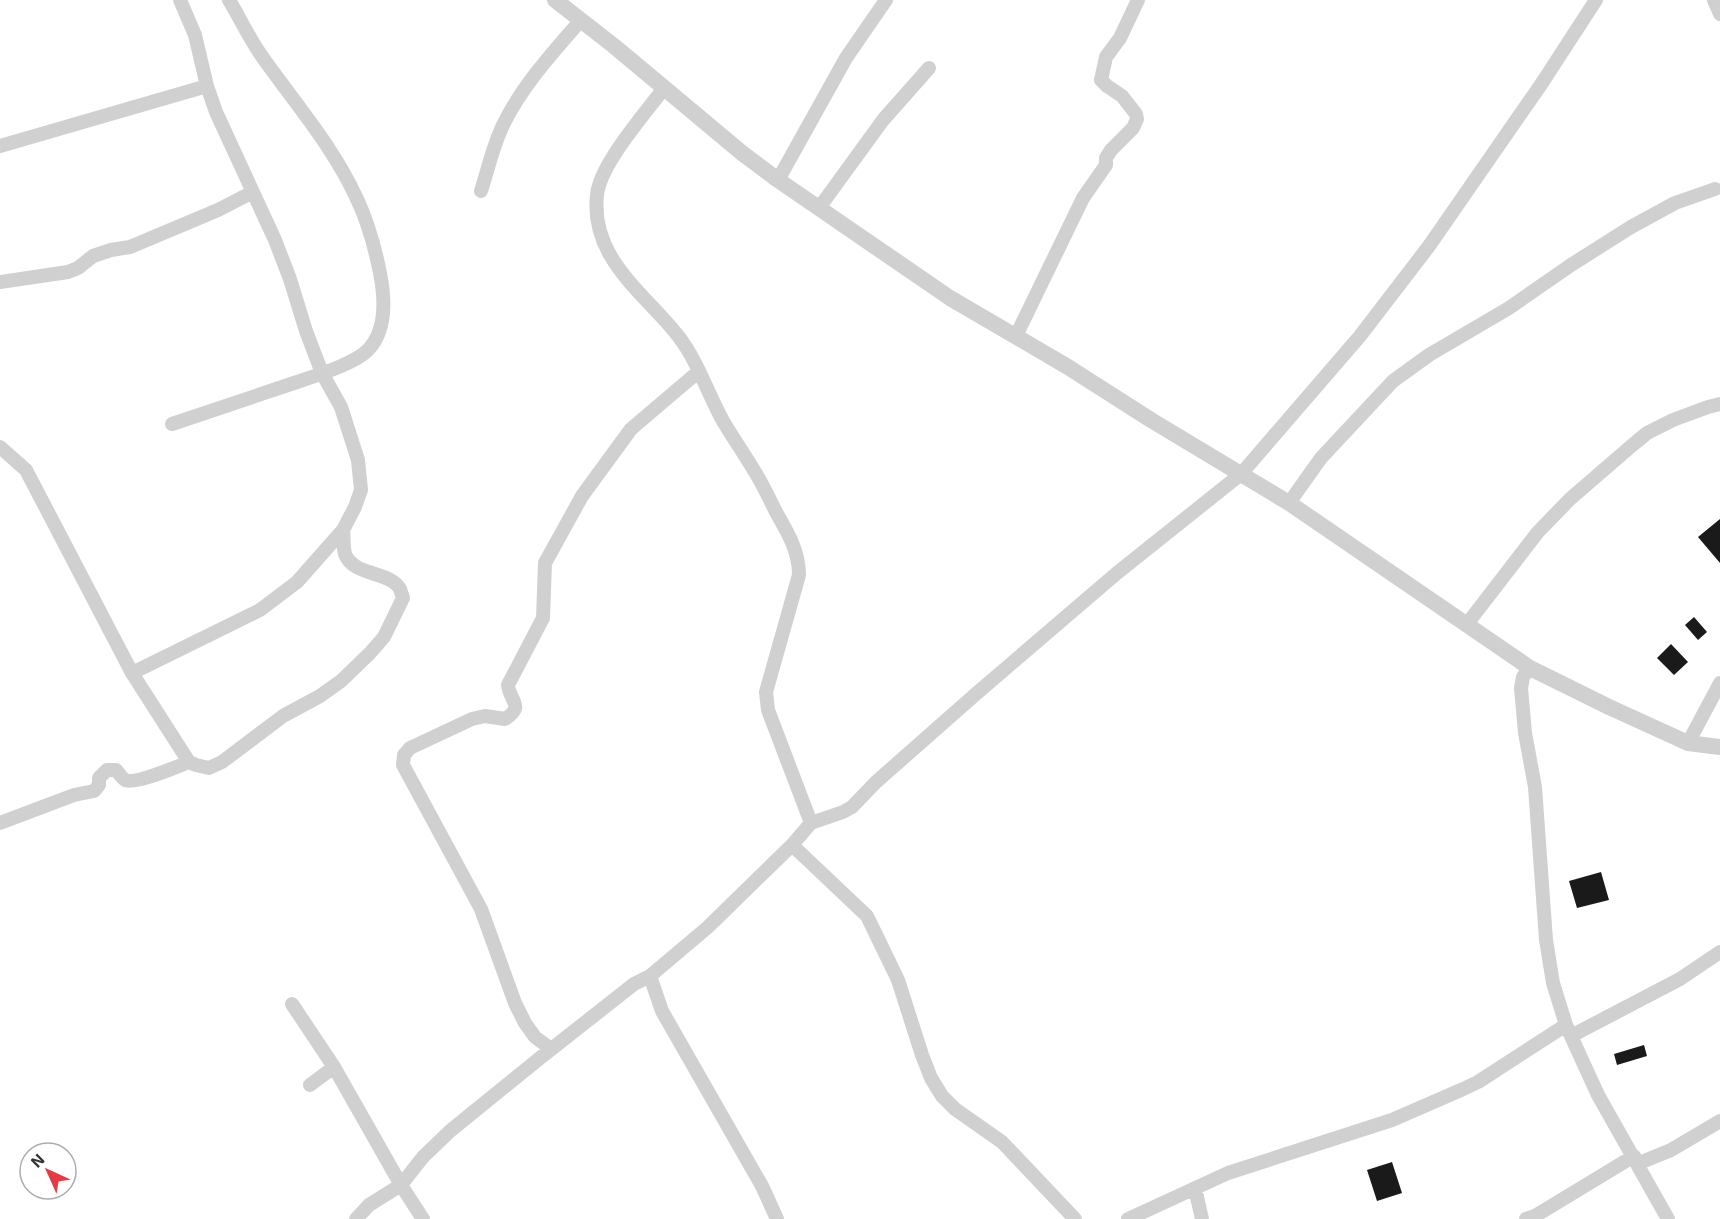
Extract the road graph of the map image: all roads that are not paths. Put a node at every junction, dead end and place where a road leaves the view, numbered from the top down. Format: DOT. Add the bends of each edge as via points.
graph roads {
  1 [pos="180,0"];
  2 [pos="229,0"];
  3 [pos="555,0"];
  4 [pos="886,0"];
  5 [pos="1138,0"];
  6 [pos="1596,0"];
  7 [pos="1714,0"];
  8 [pos="1720,14"];
  9 [pos="580,20"];
  10 [pos="929,68"];
  11 [pos="207,86"];
  12 [pos="664,88"];
  13 [pos="0,146"];
  14 [pos="778,180"];
  15 [pos="1715,189"];
  16 [pos="481,191"];
  17 [pos="253,192"];
  18 [pos="819,208"];
  19 [pos="0,282"];
  20 [pos="1016,336"];
  21 [pos="698,372"];
  22 [pos="322,373"];
  23 [pos="1720,404"];
  24 [pos="172,424"];
  25 [pos="0,447"];
  26 [pos="1241,474"];
  27 [pos="1289,503"];
  28 [pos="343,530"];
  29 [pos="1467,624"];
  30 [pos="1530,668"];
  31 [pos="132,674"];
  32 [pos="1720,683"];
  33 [pos="1688,742"];
  34 [pos="1720,747"];
  35 [pos="189,762"];
  36 [pos="0,823"];
  37 [pos="811,823"];
  38 [pos="792,845"];
  39 [pos="1720,952"];
  40 [pos="650,976"];
  41 [pos="292,1004"];
  42 [pos="1568,1030"];
  43 [pos="551,1049"];
  44 [pos="334,1067"];
  45 [pos="310,1085"];
  46 [pos="1720,1121"];
  47 [pos="1636,1160"];
  48 [pos="401,1185"];
  49 [pos="1195,1188"];
  50 [pos="356,1219"];
  51 [pos="423,1219"];
  52 [pos="777,1219"];
  53 [pos="1076,1219"];
  54 [pos="1128,1219"];
  55 [pos="1202,1219"];
  56 [pos="1526,1219"];
  57 [pos="1668,1219"];
  1 -- 11 [label="street" via="195,35"];
  2 -- 22 [label="street" via="260,54 339,164 358,199 374,246 384,294 381,327 366,352"];
  3 -- 9 [label="street"];
  4 -- 14 [label="street" via="846,58"];
  5 -- 20 [label="street" via="1106,57 1101,80 1122,96 1137,119 1111,150 1106,165 1083,198"];
  6 -- 26 [label="street" via="1429,246 1360,336"];
  7 -- 8 [label="street"];
  9 -- 12 [label="street"];
  9 -- 16 [label="street" via="507,117"];
  10 -- 18 [label="street" via="883,120"];
  11 -- 13 [label="street"];
  11 -- 17 [label="street"];
  12 -- 14 [label="street"];
  12 -- 21 [label="street" via="610,162 597,196 598,218 615,264 679,337"];
  14 -- 18 [label="street"];
  15 -- 27 [label="street" via="1674,203 1631,226 1393,381 1321,458"];
  17 -- 19 [label="street" via="130,247 93,256 68,272"];
  17 -- 22 [label="street" via="290,279"];
  18 -- 20 [label="street" via="950,298"];
  20 -- 26 [label="street"];
  21 -- 37 [label="street" via="794,544 799,563 766,692 768,710"];
  21 -- 43 [label="street" via="631,429 582,496 545,563 543,618 508,685 516,702 513,714 505,719 472,719 410,748 404,755 403,765 481,909 520,1013 535,1036"];
  22 -- 24 [label="street"];
  22 -- 28 [label="street" via="341,407 358,460 361,490"];
  23 -- 29 [label="street" via="1647,432 1538,532"];
  25 -- 31 [label="street" via="26,470"];
  26 -- 27 [label="street"];
  26 -- 37 [label="street" via="977,693 852,807"];
  27 -- 29 [label="street"];
  28 -- 31 [label="street" via="297,582 260,610"];
  28 -- 35 [label="street" via="345,553 350,561 400,588 403,598 384,637 341,681 283,716 222,762 209,768"];
  29 -- 30 [label="street"];
  30 -- 33 [label="street"];
  30 -- 42 [label="street" via="1521,688 1535,787 1546,940 1553,983"];
  31 -- 35 [label="street"];
  32 -- 33 [label="street"];
  33 -- 34 [label="street"];
  35 -- 36 [label="street" via="132,781 123,779 116,770 107,770 94,790"];
  37 -- 38 [label="street"];
  38 -- 40 [label="street" via="708,927"];
  38 -- 53 [label="street" via="867,916 898,980 922,1055 942,1096 1002,1142"];
  39 -- 42 [label="street" via="1680,979"];
  40 -- 43 [label="street" via="634,984"];
  40 -- 52 [label="street" via="662,1011 757,1176"];
  41 -- 44 [label="street"];
  42 -- 47 [label="street" via="1598,1095"];
  42 -- 49 [label="street" via="1478,1082 1392,1120 1228,1173"];
  43 -- 48 [label="street" via="450,1131"];
  44 -- 45 [label="street"];
  44 -- 48 [label="street"];
  46 -- 47 [label="street" via="1671,1150"];
  47 -- 56 [label="street"];
  47 -- 57 [label="street"];
  48 -- 50 [label="street" via="369,1205"];
  48 -- 51 [label="street"];
  49 -- 54 [label="street"];
  49 -- 55 [label="street"];
}
